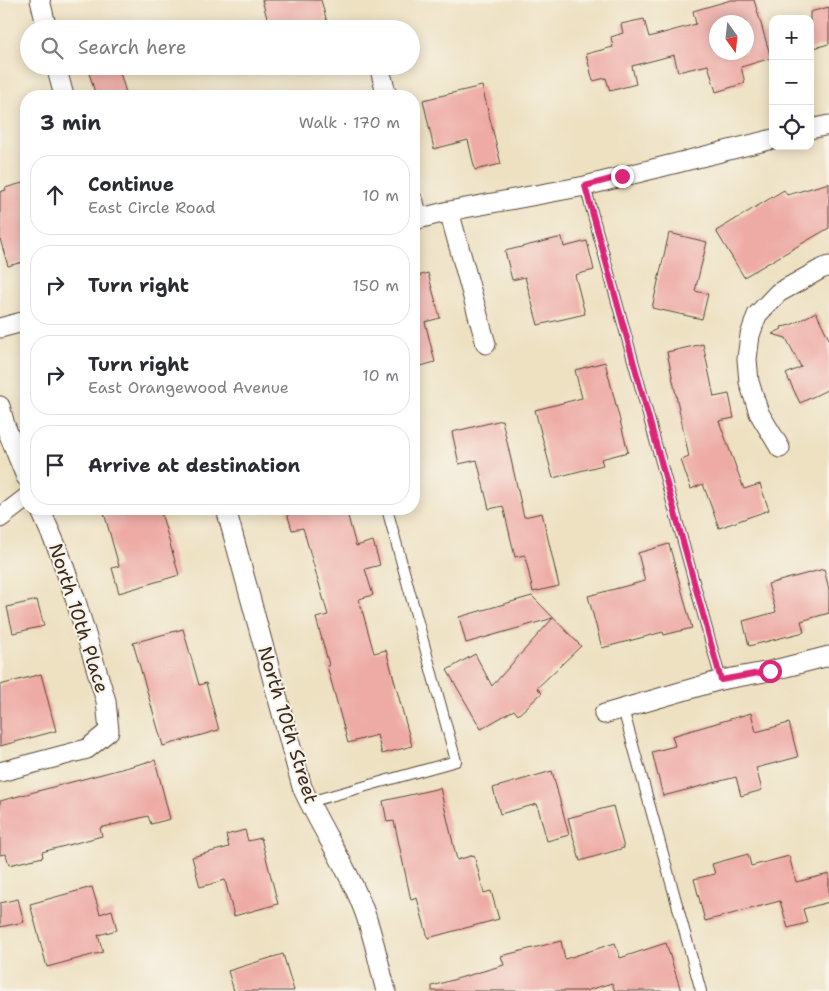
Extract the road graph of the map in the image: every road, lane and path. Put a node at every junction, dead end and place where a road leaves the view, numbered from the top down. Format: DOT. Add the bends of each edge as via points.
graph roads {
  1 [pos="40,0"];
  2 [pos="45,20"];
  3 [pos="58,75"];
  4 [pos="382,75"];
  5 [pos="62,90"];
  6 [pos="386,90"];
  7 [pos="829,125"];
  8 [pos="814,128"];
  9 [pos="769,139"];
  10 [pos="585,186"];
  11 [pos="449,212"];
  12 [pos="420,214"];
  13 [pos="829,266"];
  14 [pos="20,323"];
  15 [pos="0,328"];
  16 [pos="486,344"];
  17 [pos="0,406"];
  18 [pos="780,448"];
  19 [pos="20,462"];
  20 [pos="20,503"];
  21 [pos="43,515"];
  22 [pos="228,515"];
  23 [pos="388,515"];
  24 [pos="0,518"];
  25 [pos="829,656"];
  26 [pos="721,680"];
  27 [pos="623,709"];
  28 [pos="604,714"];
  29 [pos="0,772"];
  30 [pos="309,802"];
  31 [pos="386,991"];
  32 [pos="701,991"];
  1 -- 2 [label="street"];
  3 -- 5 [label="street"];
  4 -- 6 [label="street"];
  7 -- 8 [label="street"];
  9 -- 10 [label="street"];
  10 -- 11 [label="street"];
  10 -- 26 [label="lane"];
  11 -- 12 [label="street"];
  11 -- 16 [label="street"];
  13 -- 18 [label="street" via="778,293 757,315 750,335 749,382 759,413"];
  14 -- 15 [label="street"];
  17 -- 19 [label="street"];
  20 -- 24 [label="street"];
  21 -- 29 [label="street, North 10th Place" via="75,598 106,701 109,731 87,749"];
  22 -- 30 [label="street, North 10th Street" via="302,787"];
  23 -- 30 [label="lane" via="456,761"];
  25 -- 26 [label="street"];
  26 -- 27 [label="street"];
  27 -- 28 [label="street"];
  27 -- 32 [label="lane"];
  30 -- 31 [label="street, North 10th Street" via="362,903"];
}
